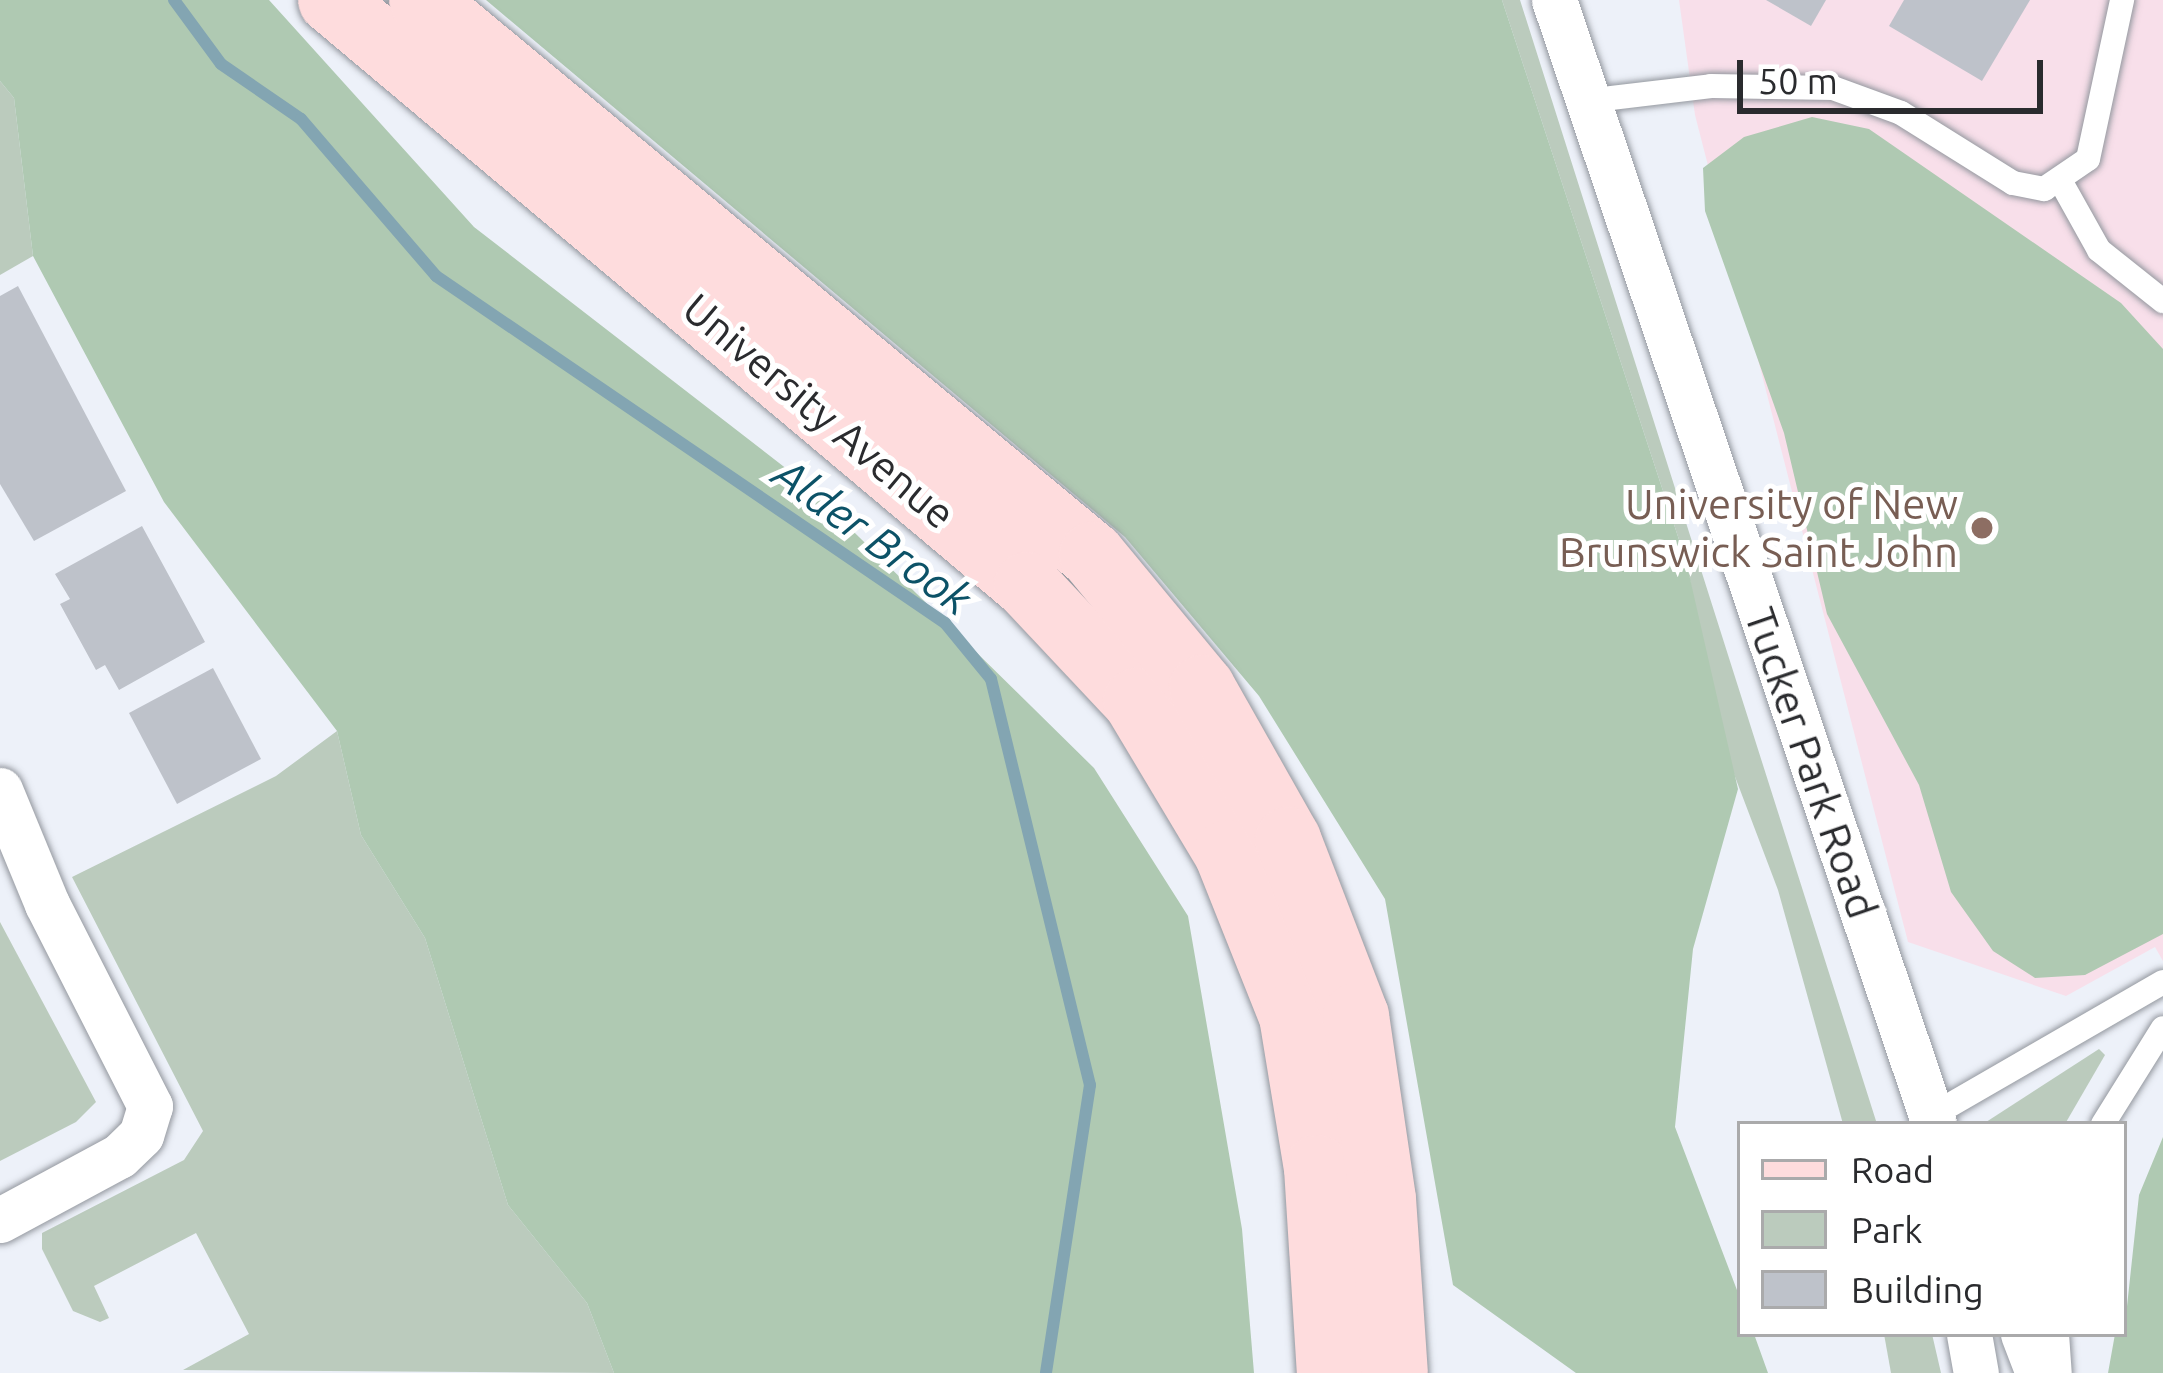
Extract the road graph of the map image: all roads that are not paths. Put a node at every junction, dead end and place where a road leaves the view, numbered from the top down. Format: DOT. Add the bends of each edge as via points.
graph roads {
  1 [pos="331,0"];
  2 [pos="422,0"];
  3 [pos="1554,0"];
  4 [pos="2122,0"];
  5 [pos="1586,100"];
  6 [pos="2061,182"];
  7 [pos="2163,302"];
  8 [pos="0,790"];
  9 [pos="2163,982"];
  10 [pos="2163,1028"];
  11 [pos="1932,1121"];
  12 [pos="2105,1121"];
  13 [pos="0,1220"];
  14 [pos="1970,1337"];
  15 [pos="2024,1337"];
  16 [pos="2057,1337"];
  17 [pos="1330,1373"];
  18 [pos="1395,1373"];
  19 [pos="1976,1373"];
  20 [pos="2038,1373"];
  21 [pos="2060,1373"];
  1 -- 17 [label="main road, University Avenue" via="1027,585 1136,701 1228,853 1292,1016 1317,1168"];
  2 -- 18 [label="main road, University Avenue" via="1092,555 1202,688 1288,839 1356,1016 1378,1155"];
  3 -- 5 [label="street, Tucker Park Road"];
  4 -- 6 [label="lane" via="2088,159"];
  5 -- 6 [label="lane" via="1711,86 1833,88 1901,113 2013,183 2044,189"];
  5 -- 11 [label="street, Tucker Park Road"];
  6 -- 7 [label="lane" via="2099,250"];
  8 -- 13 [label="street" via="47,904 150,1106 141,1135 119,1156"];
  9 -- 11 [label="lane"];
  10 -- 12 [label="lane"];
  14 -- 19 [label="street"];
  15 -- 20 [label="street"];
  16 -- 21 [label="lane"];
}
